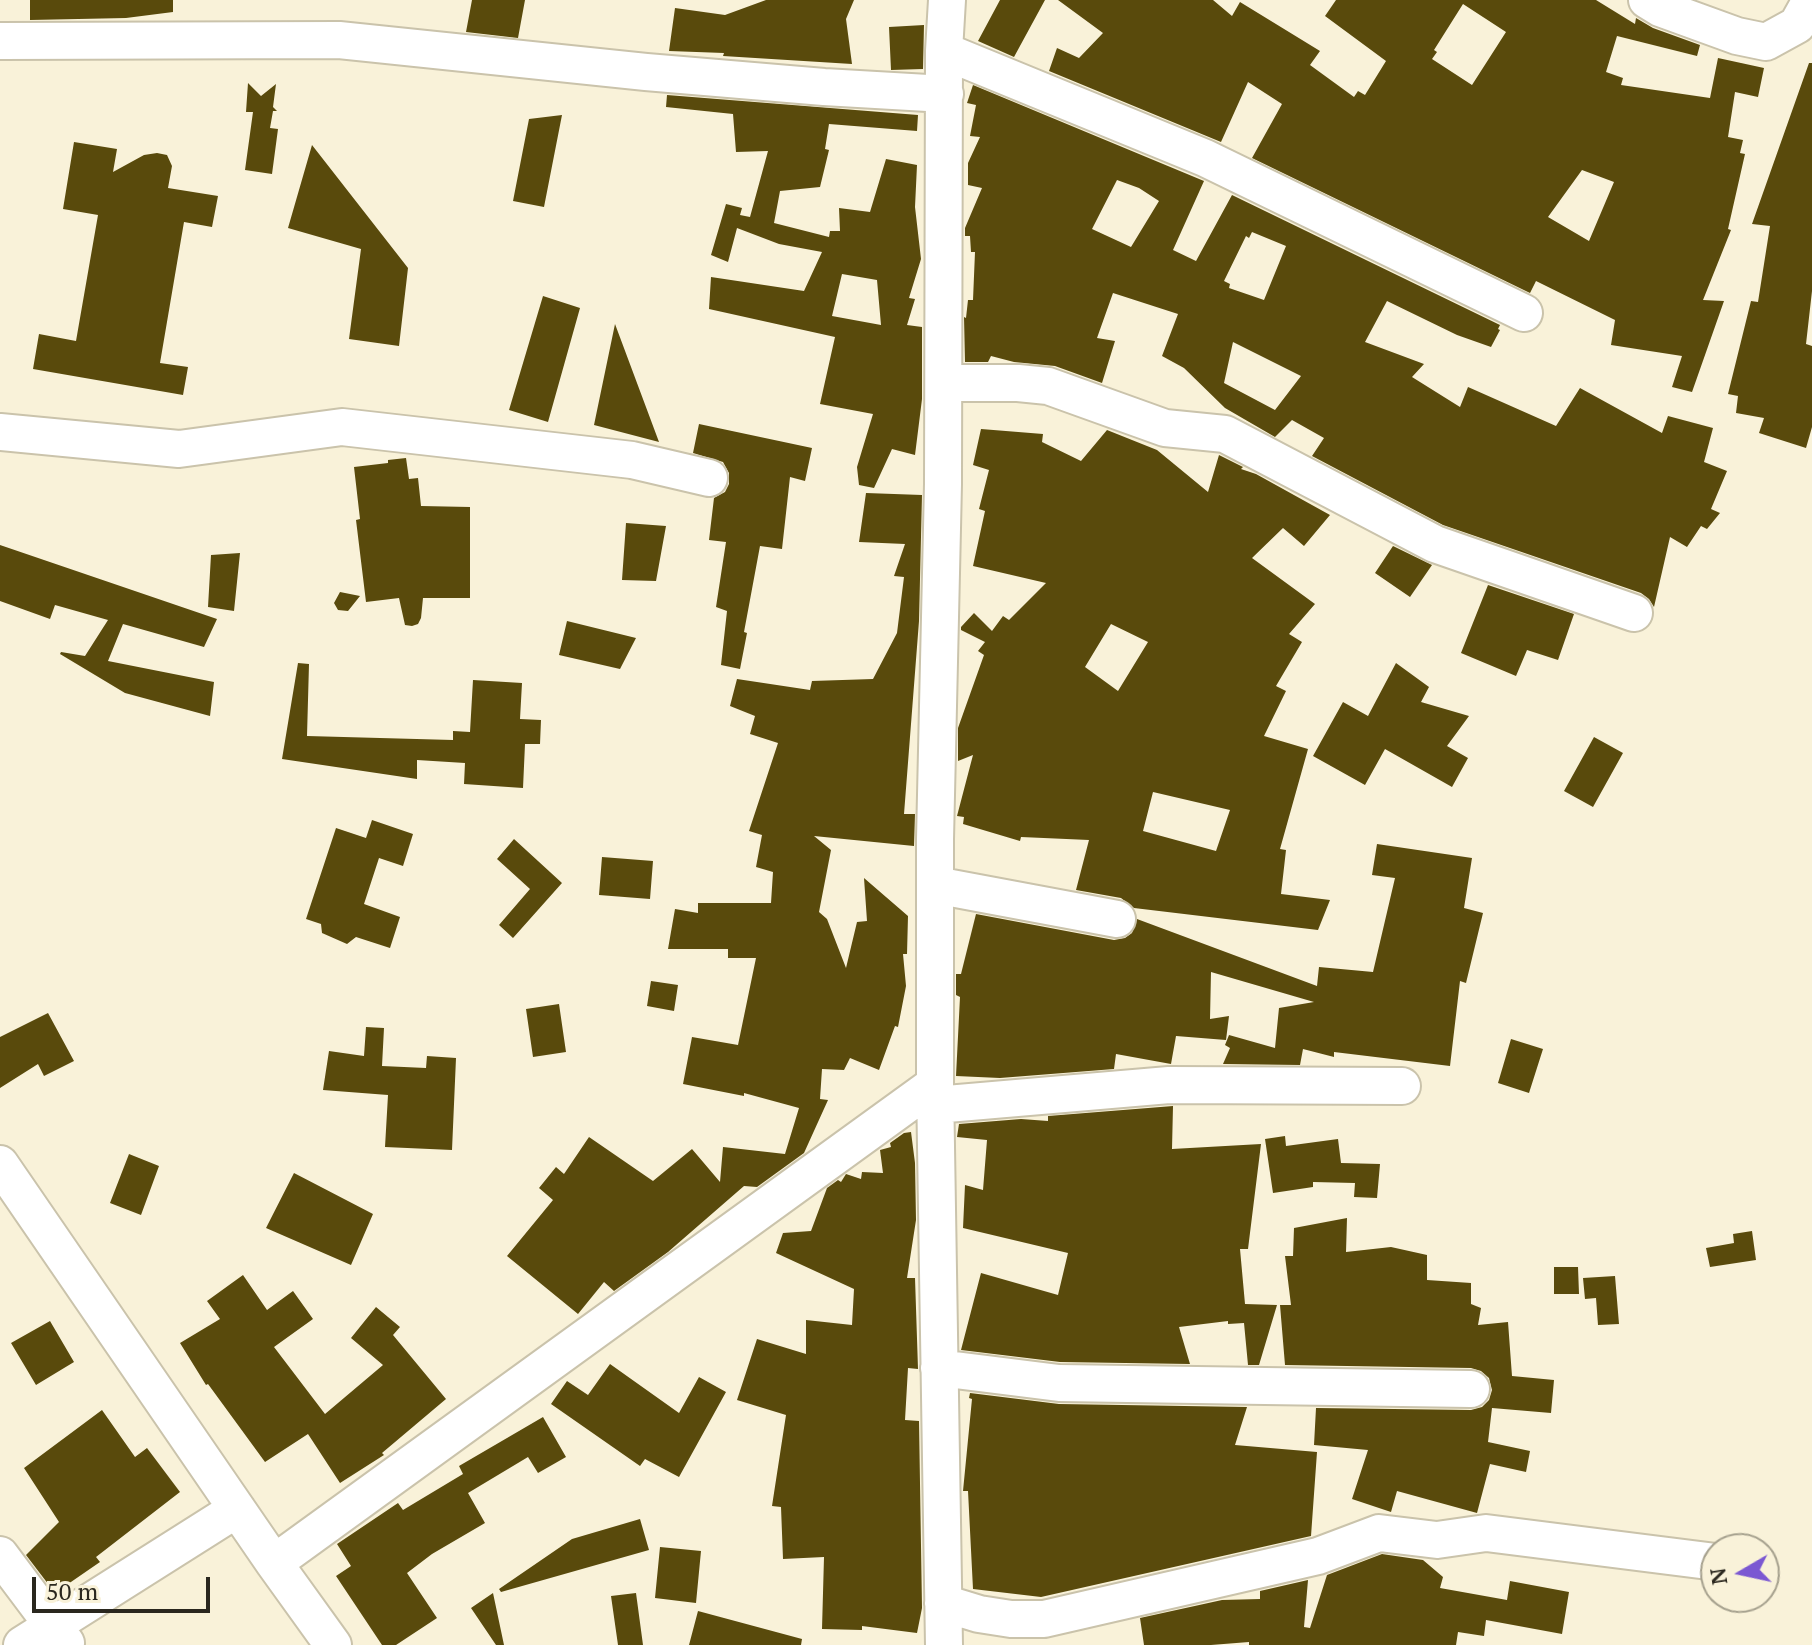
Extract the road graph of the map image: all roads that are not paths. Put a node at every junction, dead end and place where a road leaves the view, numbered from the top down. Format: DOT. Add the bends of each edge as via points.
graph roads {
  1 [pos="947,0"];
  2 [pos="1647,0"];
  3 [pos="1811,0"];
  4 [pos="0,41"];
  5 [pos="944,51"];
  6 [pos="945,94"];
  7 [pos="1524,313"];
  8 [pos="944,383"];
  9 [pos="0,432"];
  10 [pos="709,478"];
  11 [pos="1634,613"];
  12 [pos="935,885"];
  13 [pos="1117,919"];
  14 [pos="1402,1086"];
  15 [pos="935,1094"];
  16 [pos="6,1185"];
  17 [pos="939,1368"];
  18 [pos="1471,1389"];
  19 [pos="237,1509"];
  20 [pos="0,1555"];
  21 [pos="1700,1560"];
  22 [pos="274,1563"];
  23 [pos="943,1603"];
  24 [pos="60,1635"];
  25 [pos="22,1645"];
  26 [pos="333,1645"];
  27 [pos="944,1645"];
  1 -- 5 [label="street"];
  2 -- 3 [label="street" via="1766,42 1797,25"];
  4 -- 6 [label="street" via="339,40 646,72"];
  5 -- 6 [label="street"];
  5 -- 7 [label="street" via="1205,158"];
  6 -- 8 [label="street"];
  8 -- 11 [label="street" via="1048,386 1165,428 1225,434 1435,544"];
  8 -- 12 [label="street"];
  9 -- 10 [label="street" via="179,449 342,427 632,460"];
  12 -- 13 [label="street"];
  12 -- 15 [label="street"];
  14 -- 15 [label="street" via="1169,1085"];
  15 -- 17 [label="street"];
  15 -- 22 [label="street"];
  16 -- 19 [label="street"];
  17 -- 18 [label="street" via="1059,1383"];
  17 -- 23 [label="street"];
  19 -- 22 [label="street"];
  19 -- 24 [label="street"];
  20 -- 24 [label="street"];
  21 -- 23 [label="street" via="1486,1533 1437,1540 1379,1533 1318,1556 1044,1619 979,1614"];
  22 -- 26 [label="street"];
  23 -- 27 [label="street"];
  24 -- 25 [label="street"];
}
